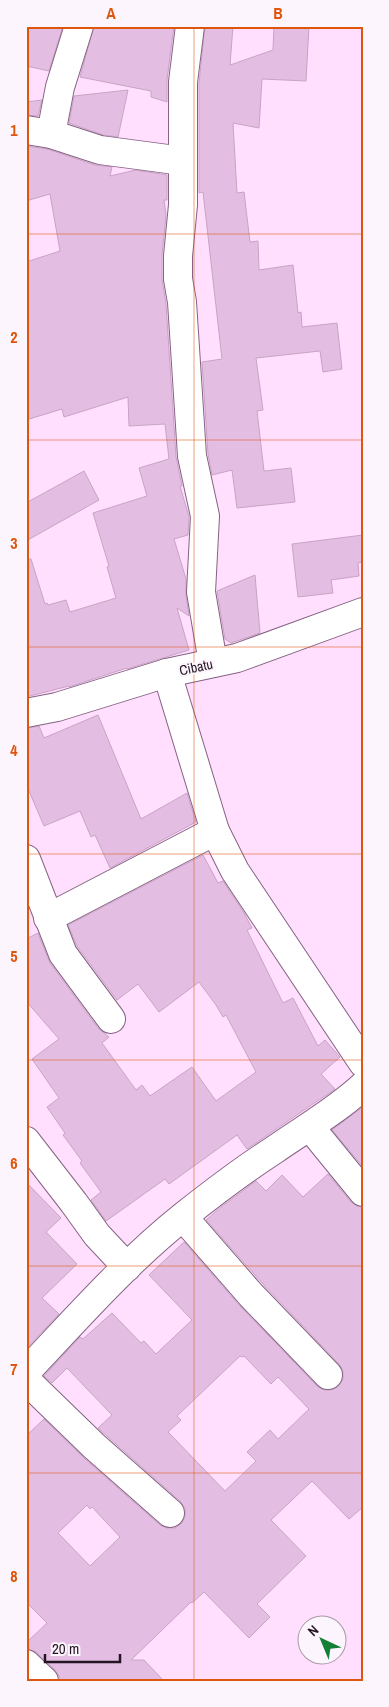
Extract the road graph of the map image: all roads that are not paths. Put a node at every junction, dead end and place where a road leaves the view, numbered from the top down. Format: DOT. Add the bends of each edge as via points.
graph roads {
  1 [pos="79,26"];
  2 [pos="190,26"];
  3 [pos="39,132"];
  4 [pos="182,161"];
  5 [pos="363,612"];
  6 [pos="213,663"];
  7 [pos="167,673"];
  8 [pos="26,713"];
  9 [pos="215,831"];
  10 [pos="26,859"];
  11 [pos="48,918"];
  12 [pos="112,1018"];
  13 [pos="363,1063"];
  14 [pos="363,1086"];
  15 [pos="310,1127"];
  16 [pos="26,1141"];
  17 [pos="363,1192"];
  18 [pos="183,1217"];
  19 [pos="127,1266"];
  20 [pos="26,1372"];
  21 [pos="328,1375"];
  22 [pos="26,1380"];
  23 [pos="170,1513"];
  24 [pos="26,1664"];
  25 [pos="44,1681"];
  1 -- 3 [label="street" via="60,87"];
  2 -- 4 [label="street" via="183,82"];
  3 -- 4 [label="street" via="100,150"];
  4 -- 6 [label="street" via="178,280 192,456 205,516 201,592"];
  5 -- 6 [label="street, Cibatu" via="237,658"];
  6 -- 7 [label="street, Cibatu"];
  7 -- 8 [label="street, Cibatu" via="57,707"];
  7 -- 9 [label="street"];
  9 -- 11 [label="street"];
  9 -- 13 [label="street" via="235,871"];
  10 -- 11 [label="street"];
  11 -- 12 [label="street" via="63,954"];
  14 -- 15 [label="street"];
  15 -- 17 [label="street"];
  15 -- 18 [label="street" via="243,1171"];
  16 -- 19 [label="street" via="96,1235"];
  18 -- 19 [label="street"];
  18 -- 21 [label="street" via="251,1295"];
  19 -- 20 [label="street"];
  22 -- 23 [label="street"];
  24 -- 25 [label="street"];
}
